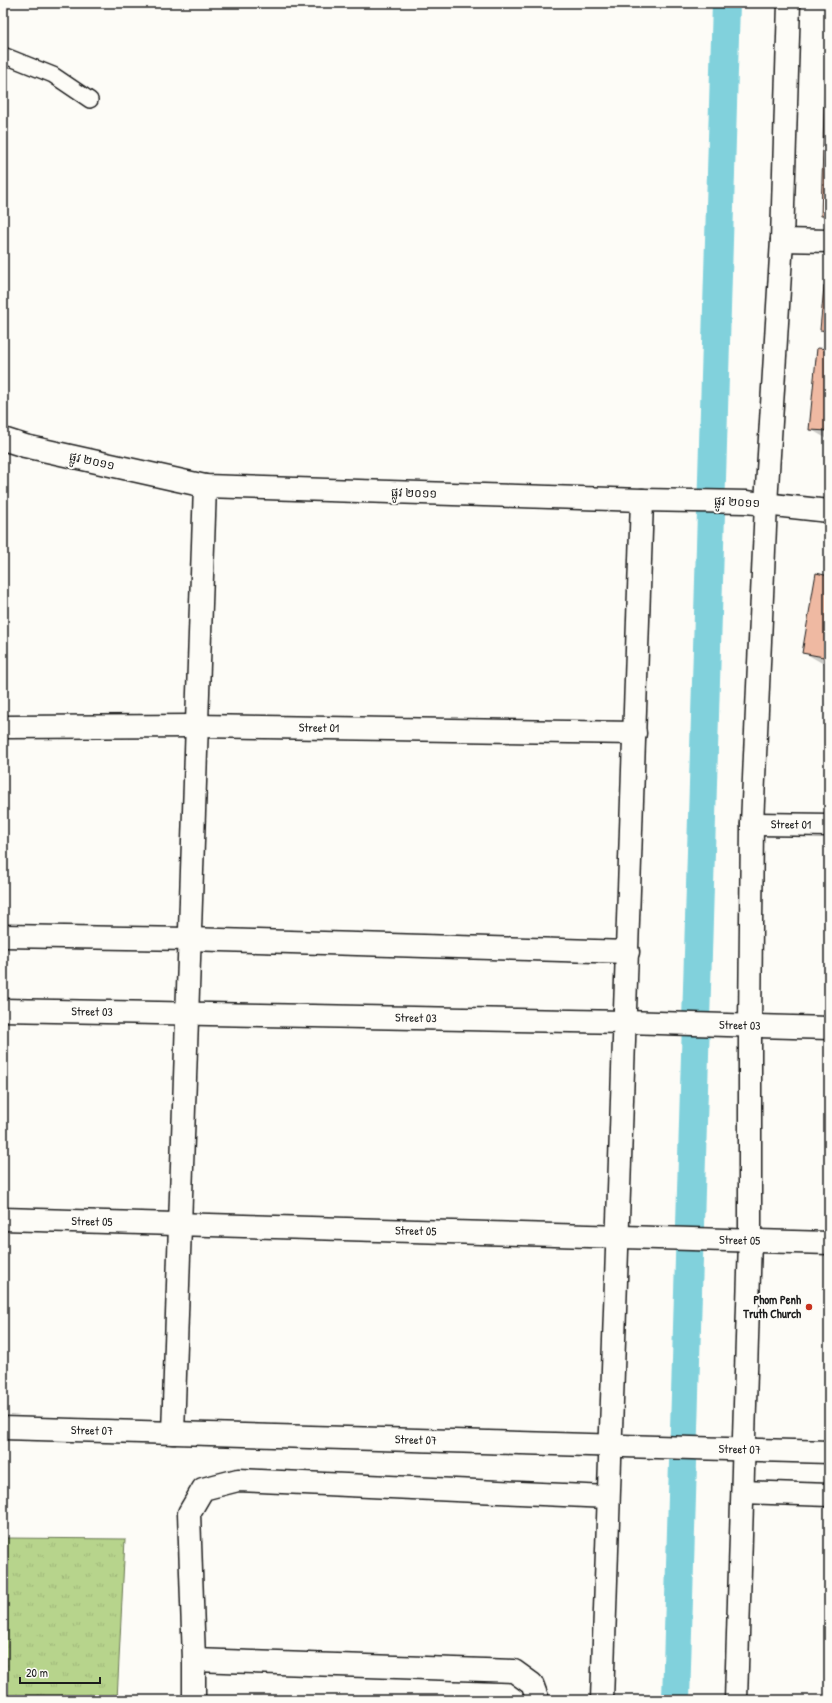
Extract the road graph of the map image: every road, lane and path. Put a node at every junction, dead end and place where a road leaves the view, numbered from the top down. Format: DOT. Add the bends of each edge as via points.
graph roads {
  1 [pos="789,3"];
  2 [pos="3,55"];
  3 [pos="90,100"];
  4 [pos="782,240"];
  5 [pos="829,241"];
  6 [pos="3,439"];
  7 [pos="205,486"];
  8 [pos="651,500"];
  9 [pos="756,503"];
  10 [pos="829,512"];
  11 [pos="197,726"];
  12 [pos="3,727"];
  13 [pos="635,733"];
  14 [pos="752,824"];
  15 [pos="829,825"];
  16 [pos="3,936"];
  17 [pos="190,939"];
  18 [pos="628,952"];
  19 [pos="3,1010"];
  20 [pos="187,1013"];
  21 [pos="630,1022"];
  22 [pos="745,1025"];
  23 [pos="829,1028"];
  24 [pos="3,1219"];
  25 [pos="180,1224"];
  26 [pos="625,1237"];
  27 [pos="750,1240"];
  28 [pos="829,1243"];
  29 [pos="3,1428"];
  30 [pos="173,1433"];
  31 [pos="611,1446"];
  32 [pos="733,1450"];
  33 [pos="829,1452"];
  34 [pos="742,1492"];
  35 [pos="829,1494"];
  36 [pos="608,1496"];
  37 [pos="194,1660"];
  38 [pos="194,1700"];
  39 [pos="538,1700"];
  40 [pos="602,1700"];
  41 [pos="736,1700"];
  1 -- 4 [label="street"];
  2 -- 3 [label="lane" via="53,75"];
  4 -- 5 [label="street"];
  4 -- 9 [label="street"];
  6 -- 7 [label="street, ផ្លូវ ២០១១"];
  7 -- 8 [label="street, ផ្លូវ ២០១១"];
  7 -- 11 [label="street"];
  8 -- 9 [label="street, ផ្លូវ ២០១១"];
  8 -- 13 [label="street"];
  9 -- 10 [label="street, ផ្លូវ ២០១១"];
  9 -- 14 [label="street"];
  11 -- 12 [label="street, Street 01"];
  11 -- 13 [label="street, Street 01"];
  11 -- 17 [label="street"];
  13 -- 18 [label="street"];
  14 -- 15 [label="street, Street 01"];
  14 -- 22 [label="street"];
  16 -- 17 [label="street"];
  17 -- 18 [label="street"];
  17 -- 20 [label="street"];
  18 -- 21 [label="street"];
  19 -- 20 [label="street, Street 03"];
  20 -- 21 [label="street, Street 03"];
  20 -- 25 [label="street"];
  21 -- 22 [label="street, Street 03"];
  21 -- 26 [label="street"];
  22 -- 23 [label="street, Street 03"];
  22 -- 27 [label="street"];
  24 -- 25 [label="street, Street 05"];
  25 -- 26 [label="street, Street 05"];
  25 -- 30 [label="street"];
  26 -- 27 [label="street, Street 05"];
  26 -- 31 [label="street"];
  27 -- 28 [label="street, Street 05"];
  27 -- 32 [label="street"];
  29 -- 30 [label="street, Street 07"];
  30 -- 31 [label="street, Street 07"];
  31 -- 32 [label="street, Street 07"];
  31 -- 36 [label="street"];
  32 -- 33 [label="street, Street 07"];
  32 -- 34 [label="street"];
  34 -- 35 [label="street"];
  34 -- 41 [label="street"];
  36 -- 37 [label="street" via="238,1480 202,1489 189,1513"];
  36 -- 40 [label="street"];
  37 -- 38 [label="street"];
  37 -- 39 [label="street" via="514,1671 532,1684"];
}
